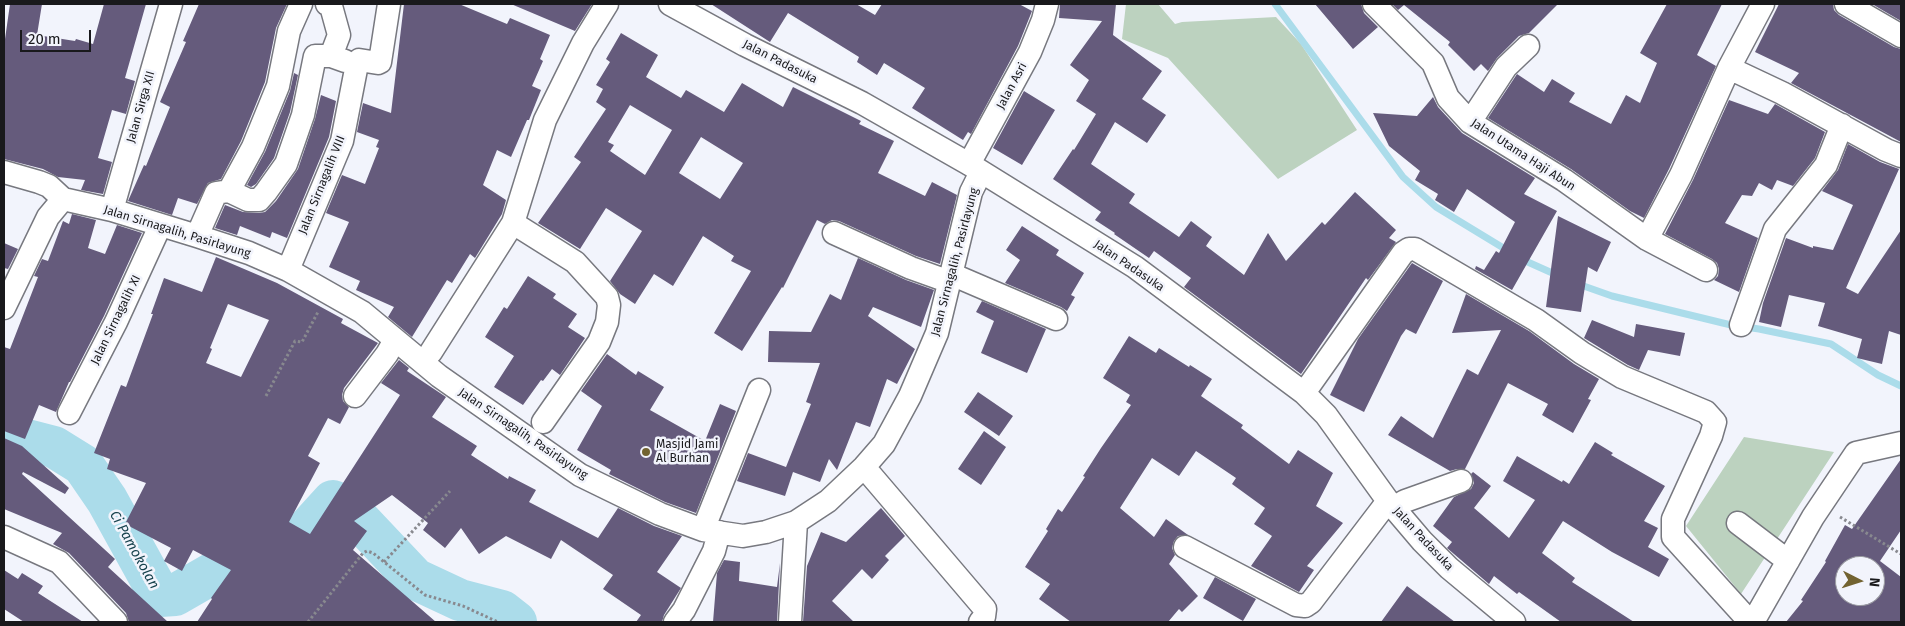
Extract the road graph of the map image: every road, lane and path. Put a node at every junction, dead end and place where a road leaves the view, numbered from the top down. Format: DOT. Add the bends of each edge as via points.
graph roads {
  1 [pos="171,4"];
  2 [pos="301,4"];
  3 [pos="327,4"];
  4 [pos="389,4"];
  5 [pos="607,4"];
  6 [pos="670,4"];
  7 [pos="1046,4"];
  8 [pos="1374,4"];
  9 [pos="1763,4"];
  10 [pos="1846,4"];
  11 [pos="1901,36"];
  12 [pos="1528,46"];
  13 [pos="331,56"];
  14 [pos="357,64"];
  15 [pos="1729,68"];
  16 [pos="1470,122"];
  17 [pos="1842,125"];
  18 [pos="1901,156"];
  19 [pos="975,168"];
  20 [pos="4,172"];
  21 [pos="229,191"];
  22 [pos="63,200"];
  23 [pos="112,210"];
  24 [pos="513,223"];
  25 [pos="160,226"];
  26 [pos="834,234"];
  27 [pos="197,236"];
  28 [pos="1648,239"];
  29 [pos="288,270"];
  30 [pos="1706,270"];
  31 [pos="951,278"];
  32 [pos="328,292"];
  33 [pos="4,308"];
  34 [pos="1056,318"];
  35 [pos="1741,325"];
  36 [pos="395,340"];
  37 [pos="431,352"];
  38 [pos="760,390"];
  39 [pos="1304,393"];
  40 [pos="266,396"];
  41 [pos="355,396"];
  42 [pos="69,413"];
  43 [pos="543,422"];
  44 [pos="1901,443"];
  45 [pos="864,467"];
  46 [pos="1462,481"];
  47 [pos="450,491"];
  48 [pos="1391,505"];
  49 [pos="1820,505"];
  50 [pos="796,522"];
  51 [pos="1738,523"];
  52 [pos="711,531"];
  53 [pos="4,537"];
  54 [pos="1185,547"];
  55 [pos="1901,554"];
  56 [pos="1788,561"];
  57 [pos="384,562"];
  58 [pos="1760,619"];
  59 [pos="116,622"];
  60 [pos="308,622"];
  61 [pos="498,622"];
  62 [pos="675,622"];
  63 [pos="790,622"];
  64 [pos="980,622"];
  65 [pos="1514,622"];
  1 -- 23 [label="street, Jalan Sirga XII"];
  2 -- 21 [label="street" via="289,31 278,86 253,147"];
  3 -- 13 [label="street" via="331,6 339,35"];
  4 -- 14 [label="street" via="380,62 359,60"];
  5 -- 24 [label="street" via="583,43 545,120"];
  6 -- 19 [label="street, Jalan Padasuka" via="862,103"];
  7 -- 19 [label="street, Jalan Asri" via="1030,52"];
  8 -- 16 [label="street, Jalan Utama Haji Abun" via="1433,63 1448,98"];
  9 -- 15 [label="street"];
  10 -- 11 [label="street"];
  12 -- 16 [label="street" via="1506,66"];
  13 -- 14 [label="street"];
  13 -- 21 [label="street" via="315,56 303,115 286,164 266,192 259,200 248,200"];
  14 -- 29 [label="street, Jalan Sirnagalih VIII" via="342,141"];
  15 -- 17 [label="street"];
  15 -- 28 [label="street"];
  16 -- 28 [label="street, Jalan Utama Haji Abun" via="1564,180"];
  17 -- 18 [label="street"];
  17 -- 35 [label="street" via="1826,165 1775,229"];
  19 -- 31 [label="street, Jalan Sirnagalih, Pasirlayung"];
  19 -- 39 [label="street, Jalan Padasuka" via="1135,267"];
  20 -- 22 [label="street" via="49,186"];
  21 -- 27 [label="street" via="216,193"];
  22 -- 23 [label="street, Jalan Sirnagalih, Pasirlayung"];
  22 -- 33 [label="street" via="48,217"];
  23 -- 25 [label="street, Jalan Sirnagalih, Pasirlayung"];
  24 -- 37 [label="street"];
  24 -- 43 [label="street" via="575,262 607,297 609,306 599,342"];
  25 -- 27 [label="street, Jalan Sirnagalih, Pasirlayung"];
  25 -- 42 [label="street, Jalan Sirnagalih XI"];
  26 -- 31 [label="street" via="911,268"];
  27 -- 29 [label="street, Jalan Sirnagalih, Pasirlayung"];
  28 -- 30 [label="street, Jalan Utama Haji Abun"];
  29 -- 32 [label="street, Jalan Sirnagalih, Pasirlayung"];
  31 -- 34 [label="street"];
  31 -- 45 [label="street, Jalan Sirnagalih, Pasirlayung" via="937,333 924,367 896,424"];
  32 -- 36 [label="street, Jalan Sirnagalih, Pasirlayung" via="362,312"];
  32 -- 40 [label="path" via="302,342 295,341"];
  36 -- 41 [label="street"];
  36 -- 52 [label="street, Jalan Sirnagalih, Pasirlayung" via="439,376 580,475 660,514"];
  38 -- 52 [label="street"];
  39 -- 48 [label="street, Jalan Padasuka" via="1326,415"];
  39 -- 58 [label="street" via="1403,253 1415,248 1536,320 1622,377 1706,412 1714,422 1711,436 1673,519 1673,537"];
  44 -- 49 [label="street" via="1856,454"];
  45 -- 50 [label="street, Jalan Sirnagalih, Pasirlayung" via="828,501"];
  45 -- 64 [label="street" via="985,609"];
  46 -- 48 [label="street"];
  47 -- 57 [label="path"];
  48 -- 54 [label="street" via="1305,606 1296,605"];
  48 -- 65 [label="street, Jalan Padasuka" via="1449,568"];
  49 -- 55 [label="path"];
  49 -- 56 [label="street"];
  50 -- 52 [label="street, Jalan Sirnagalih, Pasirlayung" via="743,536"];
  50 -- 63 [label="street"];
  51 -- 56 [label="street"];
  52 -- 62 [label="street" via="714,551"];
  53 -- 59 [label="street" via="59,562"];
  56 -- 58 [label="street"];
  57 -- 60 [label="path" via="370,552 364,553"];
  57 -- 61 [label="path" via="426,595 464,606"];
}
